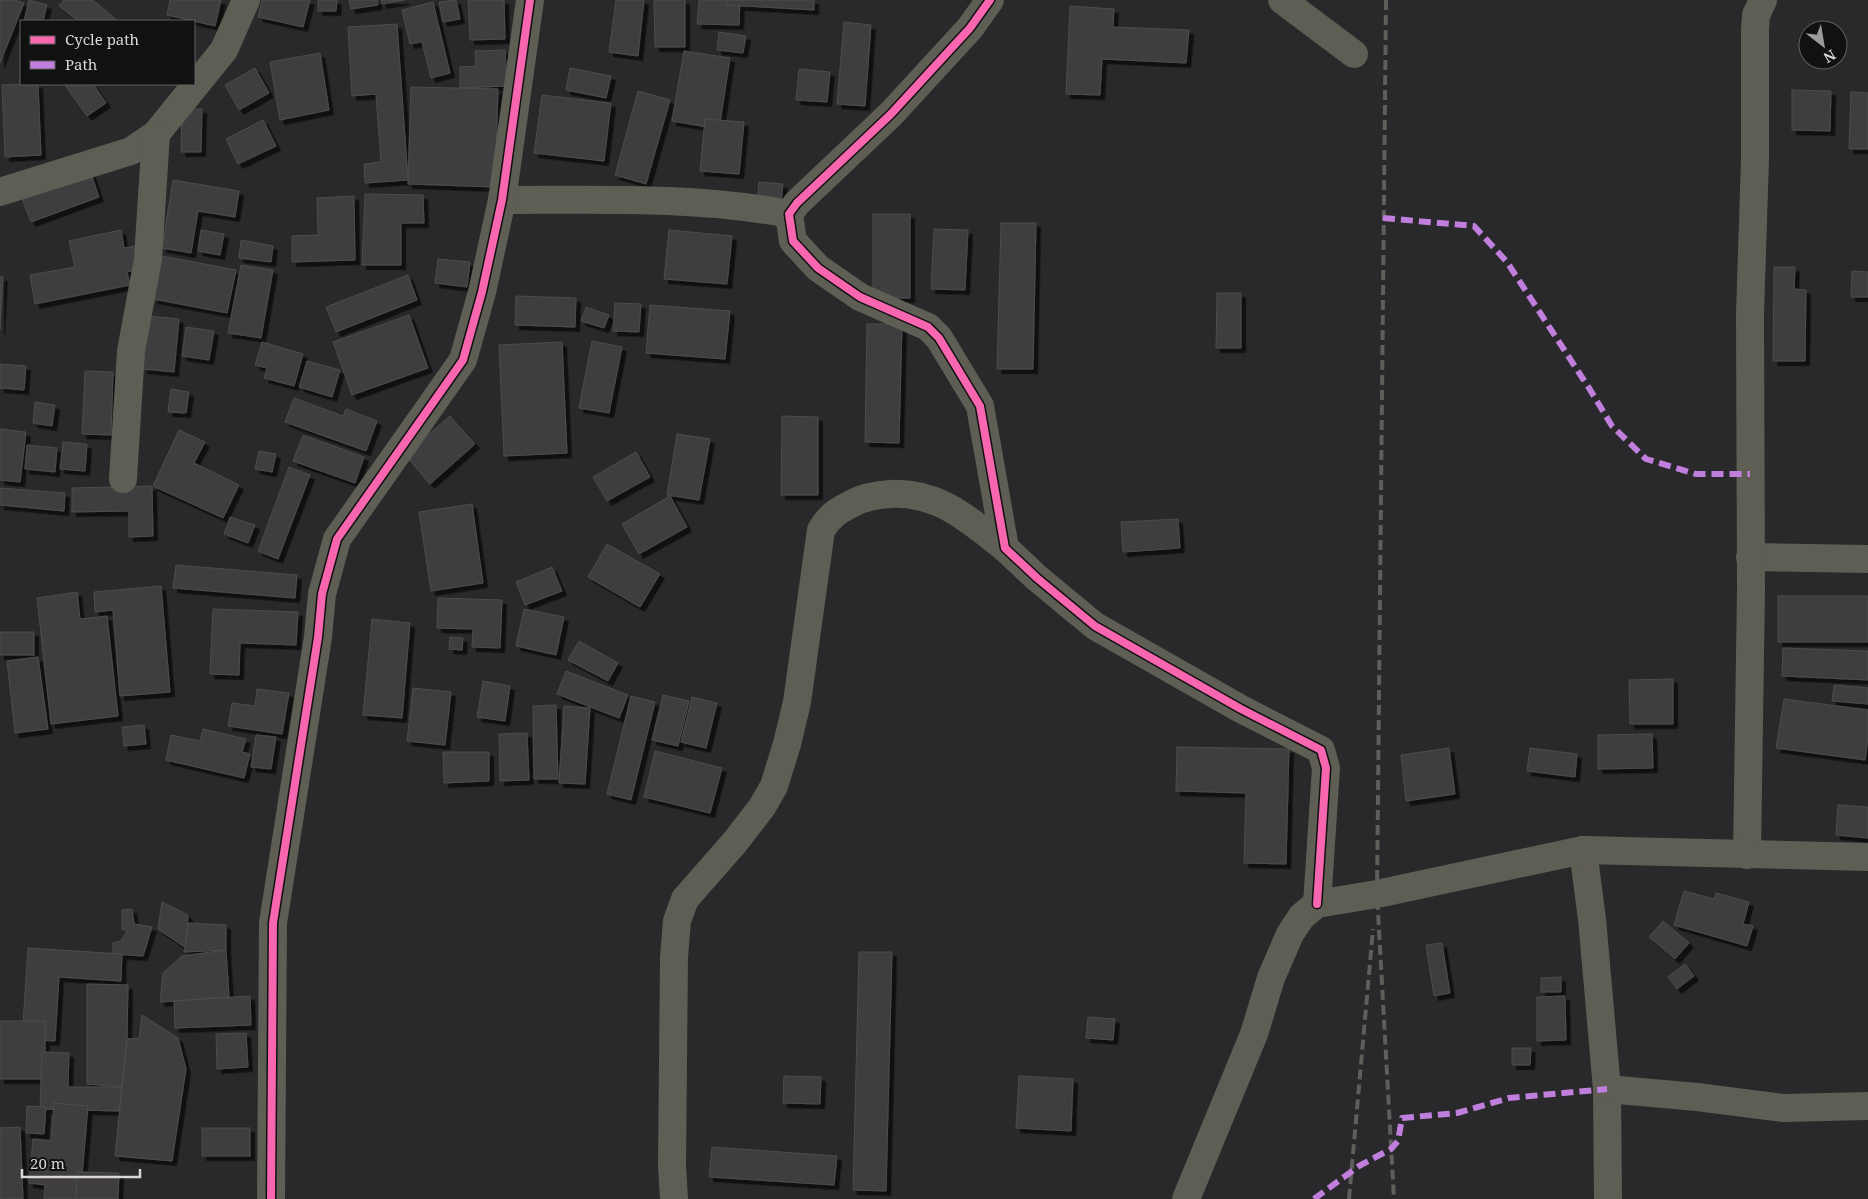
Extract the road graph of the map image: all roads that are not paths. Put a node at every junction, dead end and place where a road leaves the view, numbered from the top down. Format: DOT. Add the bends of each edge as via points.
graph roads {
  1 [pos="246,0"];
  2 [pos="530,0"];
  3 [pos="990,0"];
  4 [pos="1282,0"];
  5 [pos="1763,0"];
  6 [pos="1354,54"];
  7 [pos="156,134"];
  8 [pos="0,192"];
  9 [pos="502,200"];
  10 [pos="789,214"];
  11 [pos="123,479"];
  12 [pos="1005,548"];
  13 [pos="1750,557"];
  14 [pos="1868,559"];
  15 [pos="1583,850"];
  16 [pos="1747,855"];
  17 [pos="1868,856"];
  18 [pos="1317,904"];
  19 [pos="1607,1089"];
  20 [pos="1868,1106"];
  21 [pos="271,1199"];
  22 [pos="674,1199"];
  23 [pos="1186,1199"];
  24 [pos="1608,1199"];
  1 -- 7 [label="street" via="224,50"];
  2 -- 9 [label="street"];
  3 -- 10 [label="street" via="970,28 891,114 797,202"];
  4 -- 6 [label="street"];
  5 -- 13 [label="street" via="1756,15 1755,30"];
  7 -- 8 [label="street" via="130,151"];
  7 -- 11 [label="street" via="148,259 131,351"];
  9 -- 10 [label="street" via="695,202"];
  9 -- 21 [label="street" via="463,360 337,539 322,594 273,923"];
  10 -- 12 [label="street" via="794,242 818,268 860,297 928,327 939,338 980,406"];
  12 -- 18 [label="street" via="1095,626 1241,709 1321,750 1326,768"];
  12 -- 22 [label="street" via="963,515 910,493 859,500 826,520 821,530 788,744 774,786 735,842 685,899 677,921 674,957"];
  13 -- 14 [label="street"];
  13 -- 16 [label="street"];
  15 -- 16 [label="street"];
  15 -- 18 [label="street"];
  15 -- 19 [label="street"];
  16 -- 17 [label="street"];
  18 -- 23 [label="street" via="1302,916 1290,934 1271,978 1254,1034"];
  19 -- 20 [label="street" via="1783,1108"];
  19 -- 24 [label="street"];
}
